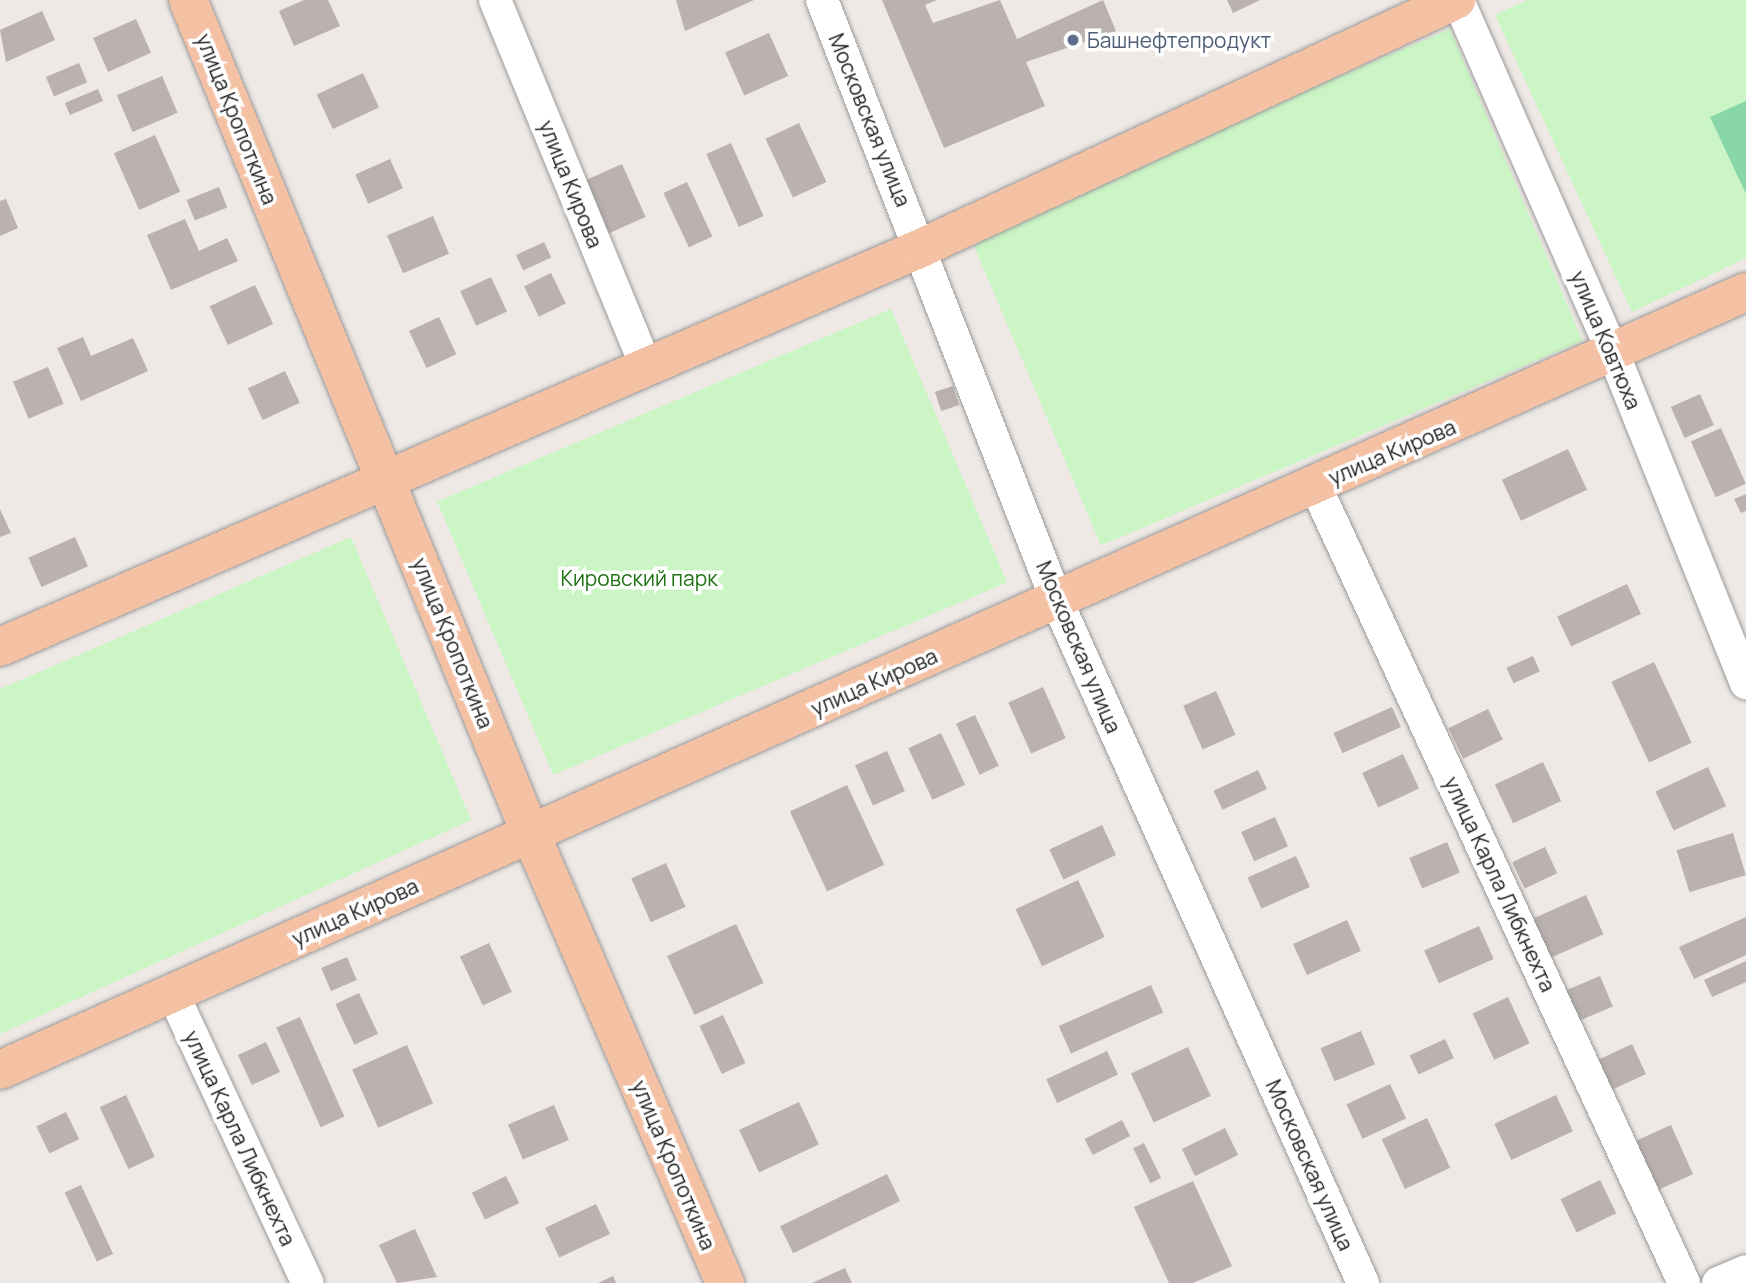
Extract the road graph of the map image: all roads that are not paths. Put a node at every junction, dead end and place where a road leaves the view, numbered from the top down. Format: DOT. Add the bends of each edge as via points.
graph roads {
  1 [pos="188,0"];
  2 [pos="495,0"];
  3 [pos="822,0"];
  4 [pos="1457,0"];
  5 [pos="922,248"];
  6 [pos="1746,292"];
  7 [pos="1614,355"];
  8 [pos="647,368"];
  9 [pos="387,481"];
  10 [pos="1315,485"];
  11 [pos="1056,599"];
  12 [pos="0,646"];
  13 [pos="1746,683"];
  14 [pos="532,837"];
  15 [pos="172,992"];
  16 [pos="0,1070"];
  17 [pos="1746,1271"];
  18 [pos="309,1283"];
  19 [pos="725,1283"];
  20 [pos="1363,1283"];
  21 [pos="1684,1283"];
  22 [pos="1718,1283"];
  1 -- 9 [label="main road, улица Кропоткина"];
  2 -- 8 [label="street, улица Кирова"];
  3 -- 5 [label="street, Московская улица"];
  4 -- 5 [label="main road"];
  4 -- 7 [label="street, улица Ковтюха"];
  5 -- 8 [label="main road"];
  5 -- 11 [label="street, Московская улица"];
  6 -- 7 [label="main road, улица Кирова"];
  7 -- 10 [label="main road, улица Кирова"];
  7 -- 13 [label="street, улица Ковтюха"];
  8 -- 9 [label="main road"];
  9 -- 12 [label="main road"];
  9 -- 14 [label="main road, улица Кропоткина"];
  10 -- 11 [label="main road, улица Кирова"];
  10 -- 21 [label="street, улица Карла Либкнехта"];
  11 -- 14 [label="main road, улица Кирова"];
  11 -- 20 [label="street, Московская улица"];
  14 -- 15 [label="main road, улица Кирова"];
  14 -- 19 [label="main road, улица Кропоткина"];
  15 -- 16 [label="main road, улица Кирова"];
  15 -- 18 [label="street, улица Карла Либкнехта"];
  17 -- 22 [label="street"];
}
